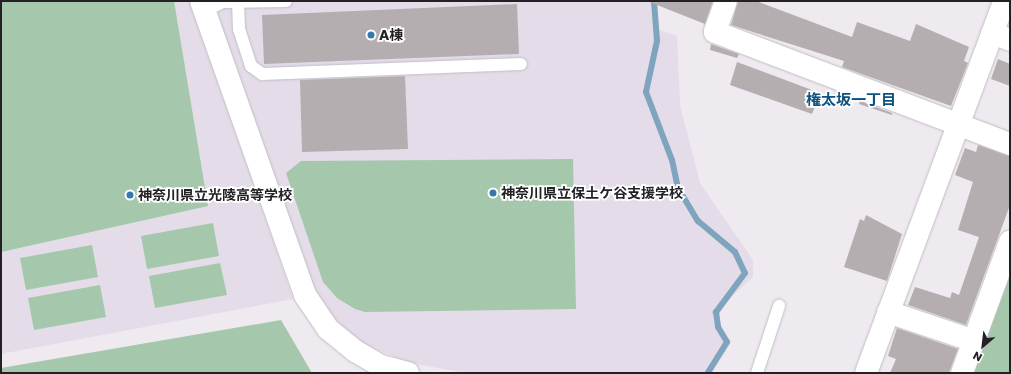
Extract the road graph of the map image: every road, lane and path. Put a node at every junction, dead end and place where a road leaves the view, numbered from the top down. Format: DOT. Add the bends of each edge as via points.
graph roads {
  1 [pos="238,1"];
  2 [pos="286,1"];
  3 [pos="726,1"];
  4 [pos="1004,1"];
  5 [pos="203,6"];
  6 [pos="1001,37"];
  7 [pos="522,64"];
  8 [pos="958,125"];
  9 [pos="1010,144"];
  10 [pos="1010,242"];
  11 [pos="779,306"];
  12 [pos="888,312"];
  13 [pos="974,341"];
  14 [pos="408,373"];
  15 [pos="757,373"];
  16 [pos="866,373"];
  17 [pos="962,373"];
  1 -- 2 [label="lane"];
  1 -- 5 [label="lane"];
  1 -- 7 [label="lane" via="244,44 251,66 262,74"];
  3 -- 8 [label="street" via="715,32"];
  4 -- 6 [label="street"];
  5 -- 14 [label="street" via="305,295 328,329 355,351 381,366"];
  6 -- 8 [label="street"];
  8 -- 9 [label="street"];
  8 -- 12 [label="street"];
  10 -- 13 [label="street"];
  11 -- 15 [label="lane"];
  12 -- 13 [label="street"];
  12 -- 16 [label="street"];
  13 -- 17 [label="street"];
}
